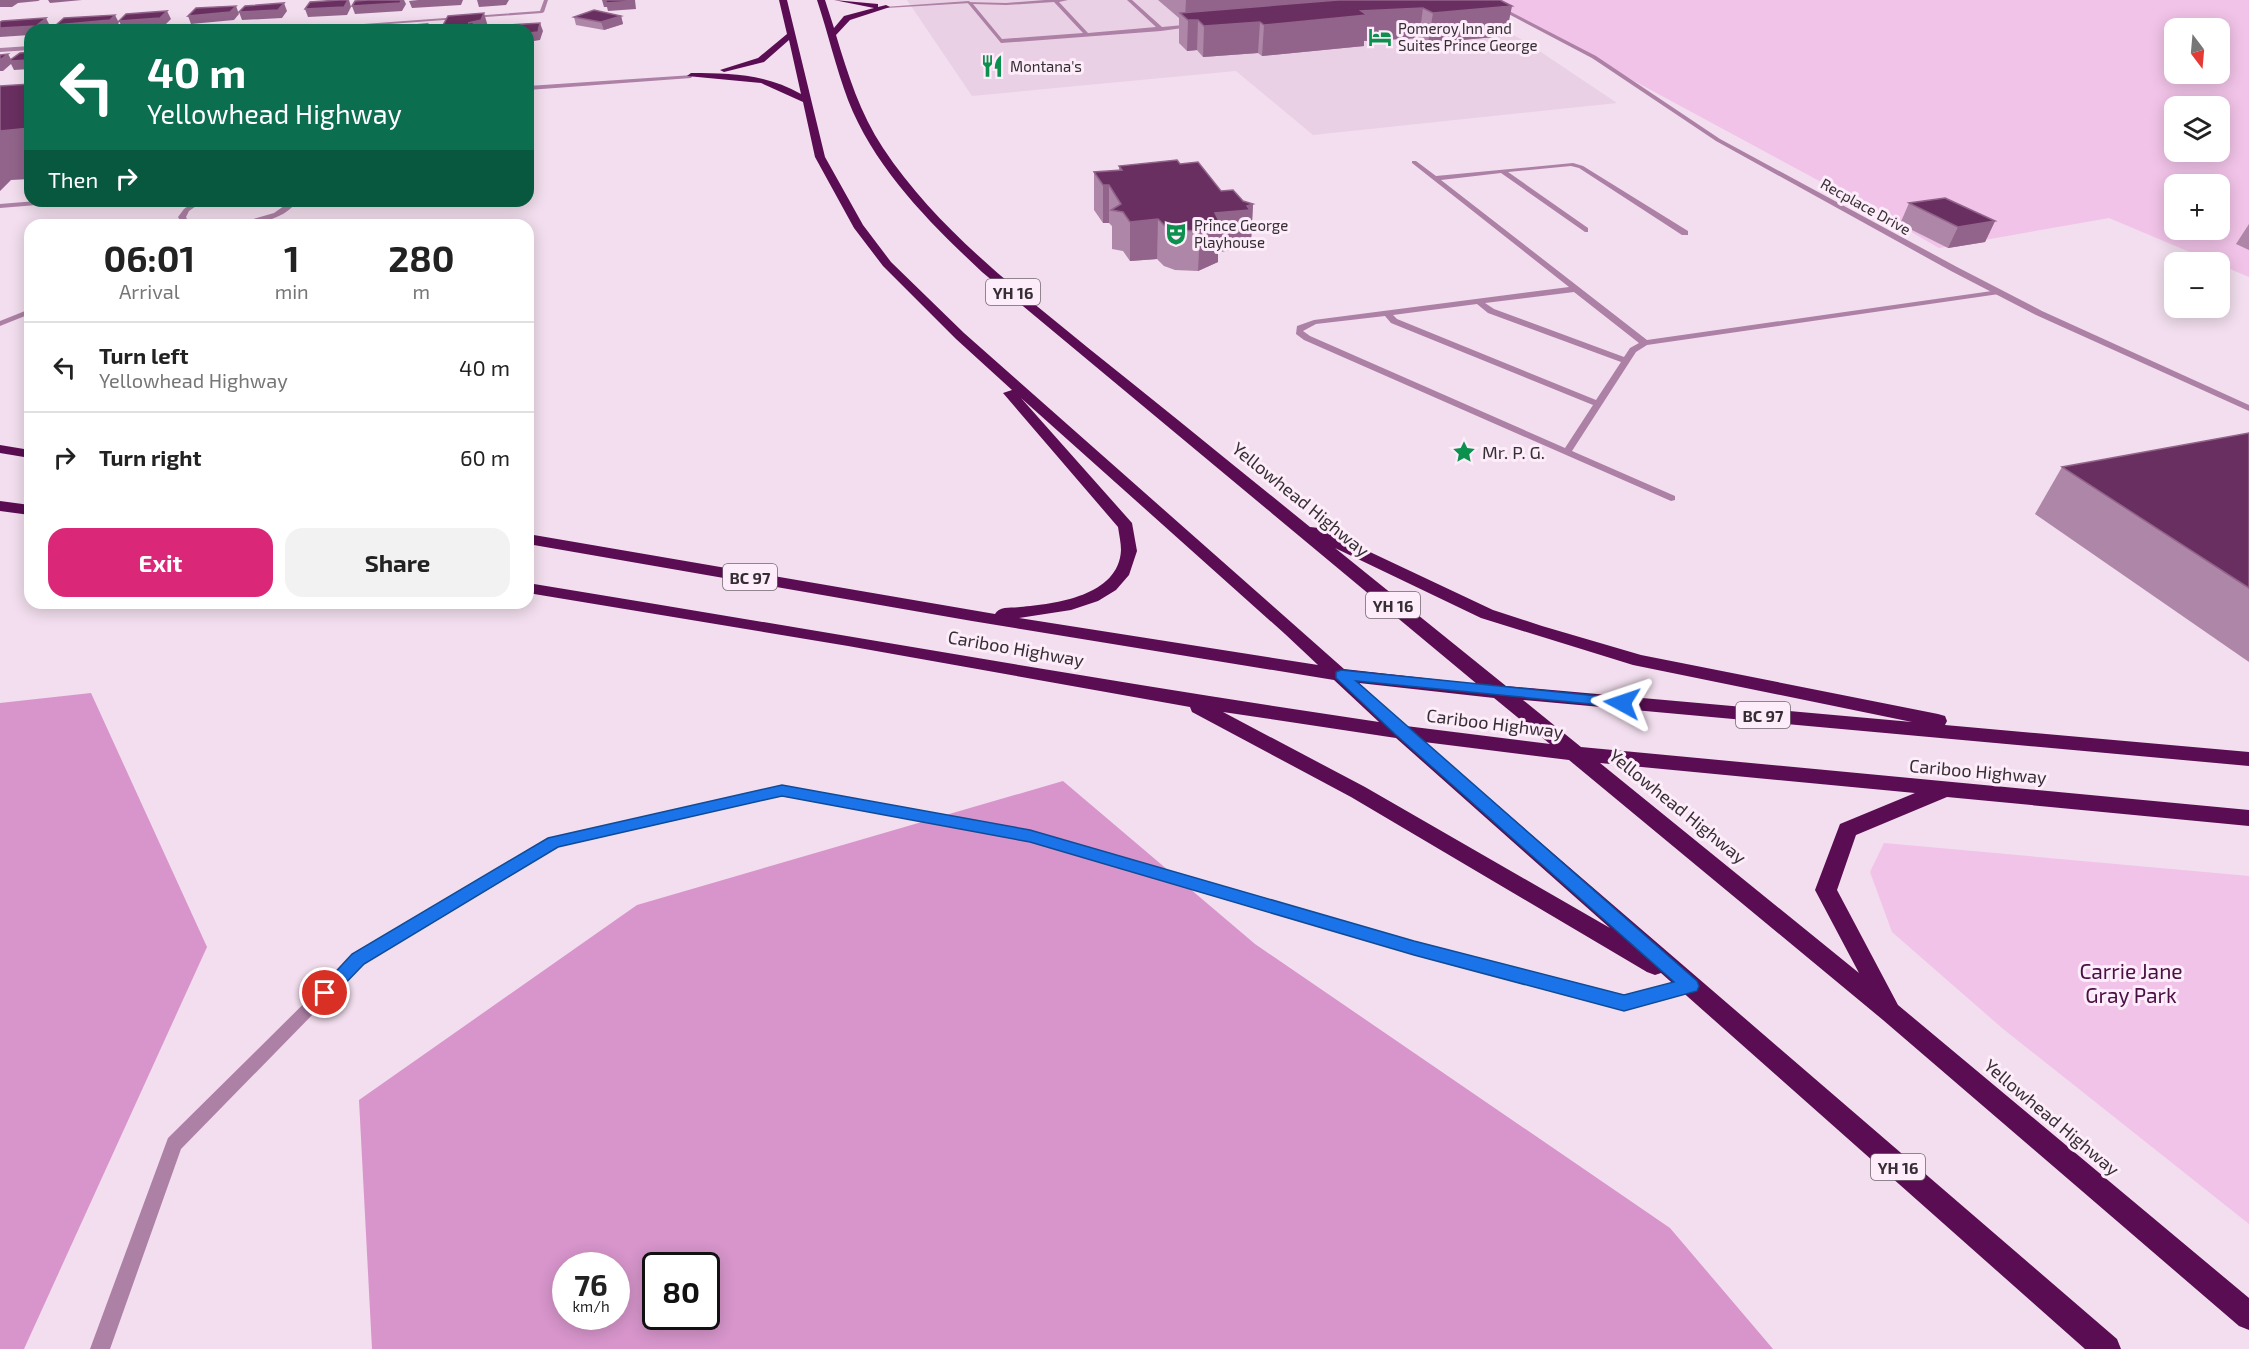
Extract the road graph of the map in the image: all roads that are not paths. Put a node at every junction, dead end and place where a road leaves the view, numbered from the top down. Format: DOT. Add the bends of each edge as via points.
graph roads {
  1 [pos="546,0"];
  2 [pos="783,0"];
  3 [pos="821,0"];
  4 [pos="838,0"];
  5 [pos="1066,0"];
  6 [pos="1130,0"];
  7 [pos="1484,0"];
  8 [pos="1056,1"];
  9 [pos="969,2"];
  10 [pos="886,7"];
  11 [pos="371,24"];
  12 [pos="1197,26"];
  13 [pos="1161,29"];
  14 [pos="790,35"];
  15 [pos="832,35"];
  16 [pos="1087,35"];
  17 [pos="24,48"];
  18 [pos="0,50"];
  19 [pos="691,76"];
  20 [pos="534,88"];
  21 [pos="806,100"];
  22 [pos="1414,162"];
  23 [pos="1503,171"];
  24 [pos="1436,178"];
  25 [pos="24,204"];
  26 [pos="0,206"];
  27 [pos="190,207"];
  28 [pos="288,207"];
  29 [pos="183,219"];
  30 [pos="261,219"];
  31 [pos="1585,230"];
  32 [pos="1685,233"];
  33 [pos="1576,289"];
  34 [pos="1999,292"];
  35 [pos="1478,301"];
  36 [pos="1387,313"];
  37 [pos="24,314"];
  38 [pos="0,324"];
  39 [pos="960,336"];
  40 [pos="1645,343"];
  41 [pos="1625,360"];
  42 [pos="1598,404"];
  43 [pos="2249,408"];
  44 [pos="1,449"];
  45 [pos="1567,452"];
  46 [pos="24,453"];
  47 [pos="1671,498"];
  48 [pos="0,506"];
  49 [pos="24,509"];
  50 [pos="1288,518"];
  51 [pos="534,540"];
  52 [pos="534,589"];
  53 [pos="972,616"];
  54 [pos="1341,675"];
  55 [pos="1498,692"];
  56 [pos="1187,700"];
  57 [pos="1401,732"];
  58 [pos="2028,739"];
  59 [pos="1577,754"];
  60 [pos="2249,759"];
  61 [pos="1947,789"];
  62 [pos="2249,818"];
  63 [pos="1690,986"];
  64 [pos="1892,1013"];
  65 [pos="2249,1316"];
  66 [pos="100,1349"];
  67 [pos="2107,1349"];
  1 -- 11 [label="street" via="542,12"];
  2 -- 14 [label="highway, YH 16"];
  3 -- 15 [label="highway, Yellowhead Highway / YH 16"];
  4 -- 10 [label="highway"];
  5 -- 8 [label="street"];
  6 -- 13 [label="street"];
  7 -- 34 [label="street, Recplace Drive" via="1594,57 1718,140"];
  8 -- 9 [label="street"];
  8 -- 16 [label="street"];
  9 -- 10 [label="street"];
  9 -- 16 [label="street" via="1001,41"];
  10 -- 15 [label="highway" via="847,18"];
  12 -- 13 [label="street"];
  13 -- 16 [label="street"];
  14 -- 19 [label="highway" via="761,60"];
  14 -- 21 [label="highway, YH 16"];
  15 -- 50 [label="highway, Yellowhead Highway / YH 16" via="866,126 946,232 986,270"];
  17 -- 18 [label="street"];
  19 -- 20 [label="street"];
  19 -- 21 [label="highway" via="755,78 781,85"];
  21 -- 39 [label="highway, YH 16" via="820,157 858,226 887,264"];
  22 -- 24 [label="street"];
  23 -- 24 [label="street"];
  23 -- 31 [label="street"];
  23 -- 32 [label="street" via="1560,164 1581,167"];
  24 -- 33 [label="street"];
  25 -- 26 [label="street"];
  27 -- 29 [label="street"];
  28 -- 30 [label="street"];
  33 -- 35 [label="street"];
  33 -- 40 [label="street"];
  34 -- 40 [label="street"];
  34 -- 43 [label="street, Recplace Drive"];
  35 -- 36 [label="street"];
  35 -- 41 [label="street" via="1491,311"];
  36 -- 42 [label="street" via="1394,321"];
  36 -- 45 [label="street" via="1314,322 1299,332"];
  37 -- 38 [label="street"];
  39 -- 53 [label="highway" via="1126,526 1131,542 1122,576 1084,600 1050,610"];
  39 -- 54 [label="highway, YH 16"];
  40 -- 41 [label="street"];
  41 -- 42 [label="street"];
  42 -- 45 [label="street"];
  44 -- 46 [label="highway"];
  45 -- 47 [label="street"];
  48 -- 49 [label="highway"];
  50 -- 55 [label="highway, Yellowhead Highway / YH 16"];
  50 -- 58 [label="highway" via="1487,614 1639,661"];
  51 -- 53 [label="highway, Cariboo Highway / BC 97"];
  52 -- 56 [label="highway, Cariboo Highway"];
  53 -- 54 [label="highway, Cariboo Highway / BC 97"];
  54 -- 55 [label="highway, Cariboo Highway / BC 97"];
  54 -- 57 [label="highway, YH 16"];
  55 -- 58 [label="highway, Cariboo Highway / BC 97"];
  55 -- 59 [label="highway, Yellowhead Highway / YH 16"];
  56 -- 57 [label="highway, Cariboo Highway"];
  56 -- 63 [label="highway" via="1358,792"];
  57 -- 59 [label="highway, Cariboo Highway"];
  57 -- 63 [label="highway, YH 16"];
  58 -- 60 [label="highway, Cariboo Highway / BC 97"];
  59 -- 61 [label="highway, Cariboo Highway"];
  59 -- 64 [label="highway, Yellowhead Highway / YH 16"];
  61 -- 62 [label="highway, Cariboo Highway"];
  61 -- 64 [label="highway" via="1847,830 1826,890"];
  63 -- 66 [label="street" via="1624,1003 1414,948 1030,836 782,790 554,842 358,959 174,1144"];
  63 -- 67 [label="highway, YH 16"];
  64 -- 65 [label="highway, Yellowhead Highway / YH 16"];
}
